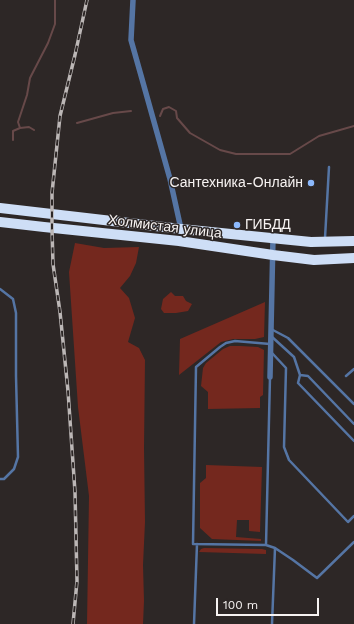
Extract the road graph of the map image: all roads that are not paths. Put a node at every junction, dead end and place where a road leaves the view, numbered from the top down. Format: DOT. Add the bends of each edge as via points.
graph roads {
  1 [pos="134,0"];
  2 [pos="329,167"];
  3 [pos="0,208"];
  4 [pos="0,222"];
  5 [pos="181,229"];
  6 [pos="273,238"];
  7 [pos="325,241"];
  8 [pos="354,241"];
  9 [pos="273,255"];
  10 [pos="352,259"];
  11 [pos="0,289"];
  12 [pos="272,329"];
  13 [pos="271,336"];
  14 [pos="271,344"];
  15 [pos="270,352"];
  16 [pos="354,369"];
  17 [pos="300,375"];
  18 [pos="346,376"];
  19 [pos="270,377"];
  20 [pos="354,404"];
  21 [pos="354,424"];
  22 [pos="354,441"];
  23 [pos="0,479"];
  24 [pos="354,516"];
  25 [pos="354,542"];
  26 [pos="197,544"];
  27 [pos="266,545"];
  28 [pos="275,548"];
  29 [pos="194,624"];
  30 [pos="272,624"];
  1 -- 5 [label="street" via="131,40 170,179"];
  2 -- 7 [label="lane"];
  3 -- 5 [label="highway, Холмистая улица"];
  4 -- 9 [label="highway, Холмистая улица" via="172,240"];
  5 -- 6 [label="highway, Холмистая улица"];
  6 -- 7 [label="highway, Холмистая улица"];
  6 -- 9 [label="street"];
  7 -- 8 [label="highway, Холмистая улица"];
  9 -- 10 [label="highway, Холмистая улица" via="314,260"];
  9 -- 12 [label="street"];
  11 -- 23 [label="lane" via="13,299 16,313 18,457 14,469 4,479"];
  12 -- 13 [label="street"];
  12 -- 20 [label="lane" via="288,338"];
  13 -- 14 [label="street"];
  13 -- 17 [label="lane" via="294,357"];
  14 -- 15 [label="street"];
  14 -- 26 [label="lane" via="235,341 226,343 196,366 193,544"];
  15 -- 19 [label="street"];
  15 -- 24 [label="lane" via="286,368 284,447 289,460 348,522"];
  16 -- 18 [label="lane"];
  17 -- 21 [label="lane" via="308,376"];
  17 -- 22 [label="lane" via="298,383"];
  19 -- 27 [label="lane"];
  25 -- 28 [label="lane" via="317,578"];
  26 -- 27 [label="lane"];
  26 -- 29 [label="lane"];
  27 -- 28 [label="lane"];
  28 -- 30 [label="lane"];
}
